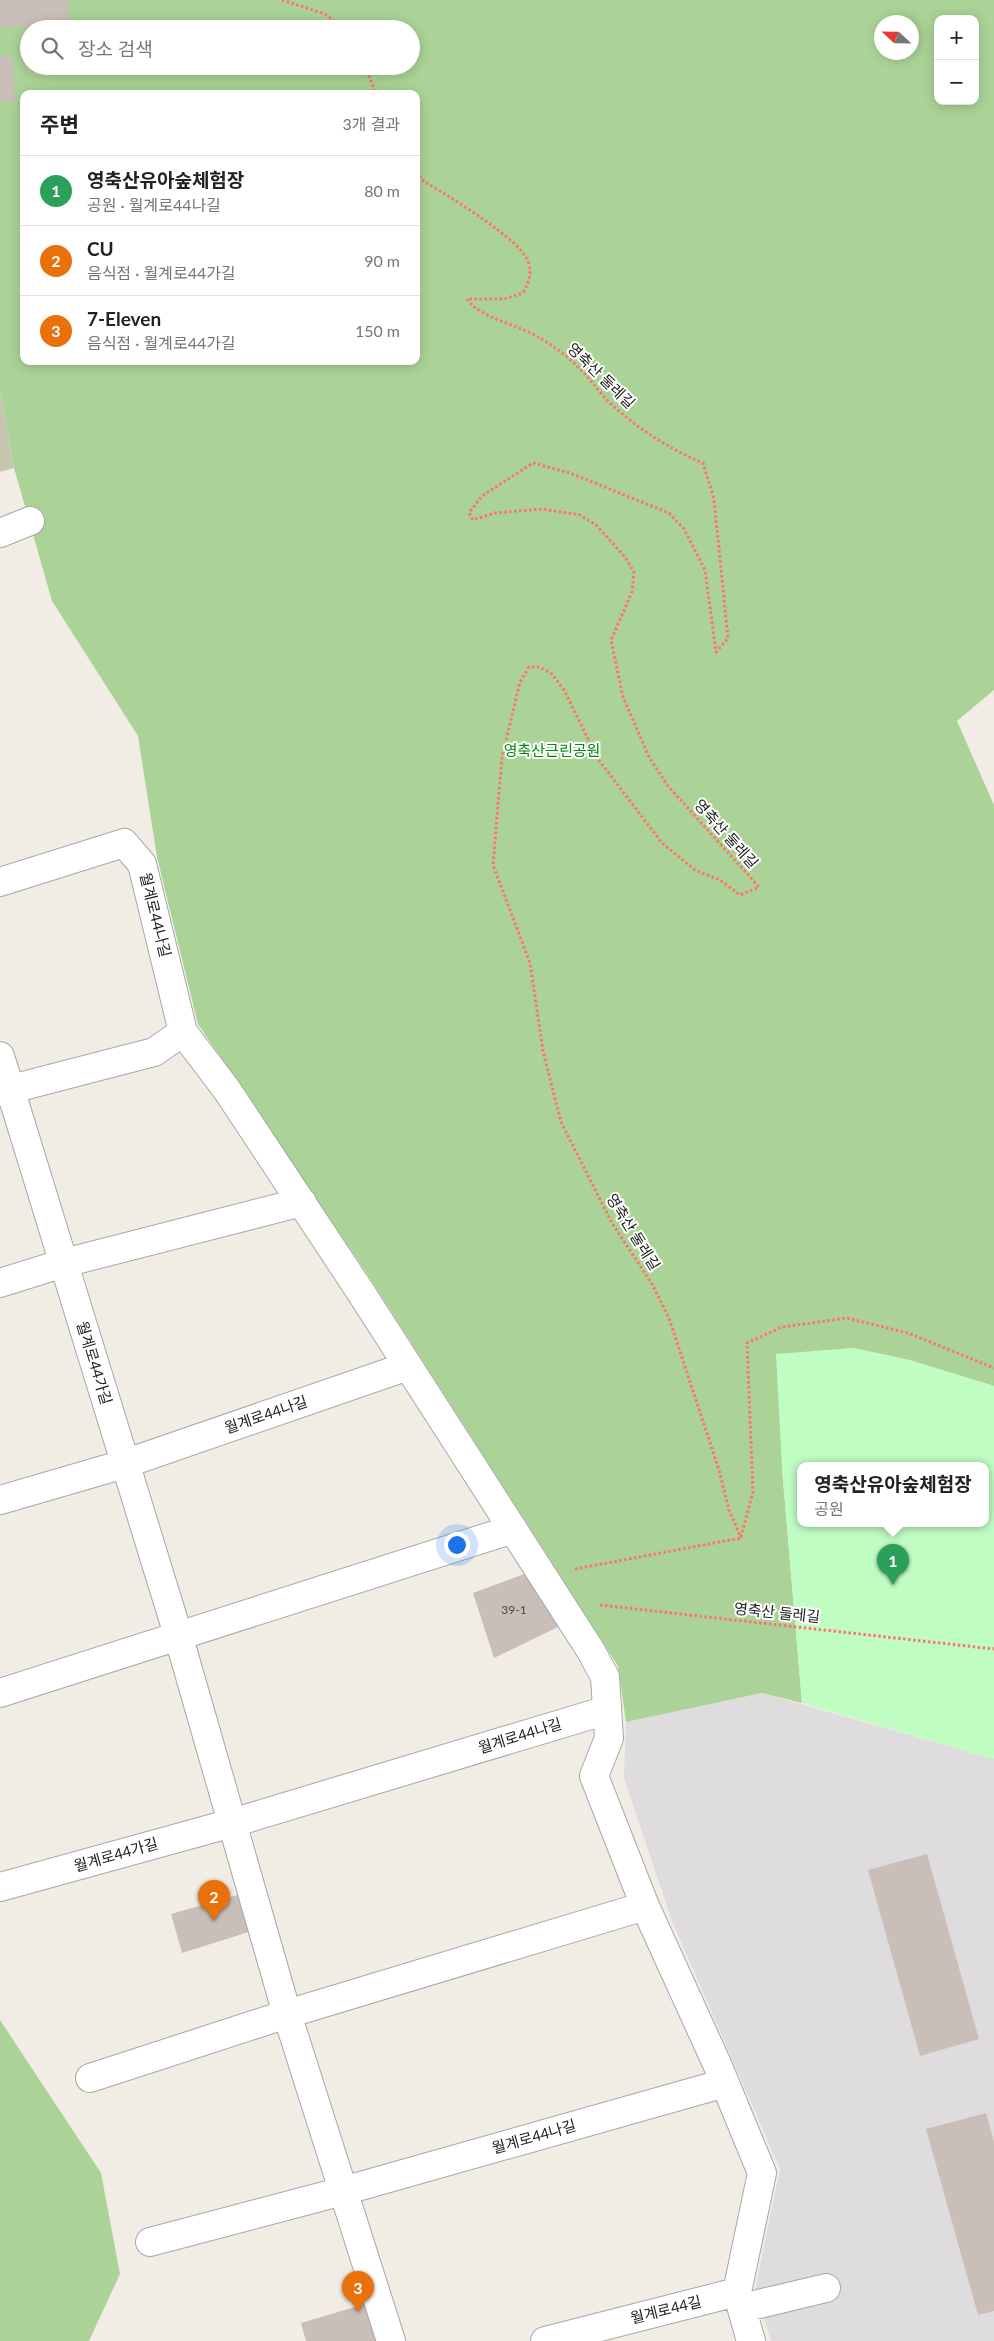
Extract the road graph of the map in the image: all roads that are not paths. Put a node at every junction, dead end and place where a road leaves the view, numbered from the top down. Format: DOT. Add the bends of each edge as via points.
graph roads {
  1 [pos="30,521"];
  2 [pos="0,533"];
  3 [pos="0,882"];
  4 [pos="183,1032"];
  5 [pos="0,1056"];
  6 [pos="5,1090"];
  7 [pos="302,1202"];
  8 [pos="64,1262"];
  9 [pos="0,1283"];
  10 [pos="408,1366"];
  11 [pos="124,1464"];
  12 [pos="0,1500"];
  13 [pos="513,1529"];
  14 [pos="180,1638"];
  15 [pos="0,1694"];
  16 [pos="607,1710"];
  17 [pos="232,1823"];
  18 [pos="0,1887"];
  19 [pos="645,1906"];
  20 [pos="287,2014"];
  21 [pos="90,2078"];
  22 [pos="725,2083"];
  23 [pos="343,2191"];
  24 [pos="150,2242"];
  25 [pos="826,2288"];
  26 [pos="739,2300"];
  27 [pos="391,2341"];
  28 [pos="546,2341"];
  29 [pos="751,2341"];
  1 -- 2 [label="street"];
  3 -- 4 [label="street, 월계로44나길" via="124,843 142,864"];
  4 -- 6 [label="street" via="154,1052"];
  4 -- 7 [label="street, 월계로44나길" via="228,1090"];
  5 -- 6 [label="street, 월계로44가길"];
  6 -- 8 [label="street, 월계로44가길"];
  7 -- 8 [label="street"];
  7 -- 10 [label="street, 월계로44나길"];
  8 -- 9 [label="street"];
  8 -- 11 [label="street, 월계로44가길"];
  10 -- 11 [label="street, 월계로44나길"];
  10 -- 13 [label="street, 월계로44나길"];
  11 -- 12 [label="street"];
  11 -- 14 [label="street, 월계로44가길"];
  13 -- 14 [label="street"];
  13 -- 16 [label="street, 월계로44나길" via="605,1677"];
  14 -- 15 [label="street"];
  14 -- 17 [label="street, 월계로44가길"];
  16 -- 17 [label="street, 월계로44나길"];
  16 -- 19 [label="street, 월계로44나길" via="609,1738 594,1776"];
  17 -- 18 [label="street, 월계로44가길"];
  17 -- 20 [label="street, 월계로44가길"];
  19 -- 20 [label="street"];
  19 -- 22 [label="street, 월계로44나길"];
  20 -- 21 [label="street"];
  20 -- 23 [label="street, 월계로44가길"];
  22 -- 23 [label="street, 월계로44나길"];
  22 -- 26 [label="street, 월계로44나길" via="762,2173"];
  23 -- 24 [label="street"];
  23 -- 27 [label="street, 월계로44가길"];
  25 -- 26 [label="street, 월계로44길"];
  26 -- 28 [label="street, 월계로44길"];
  26 -- 29 [label="street"];
}
